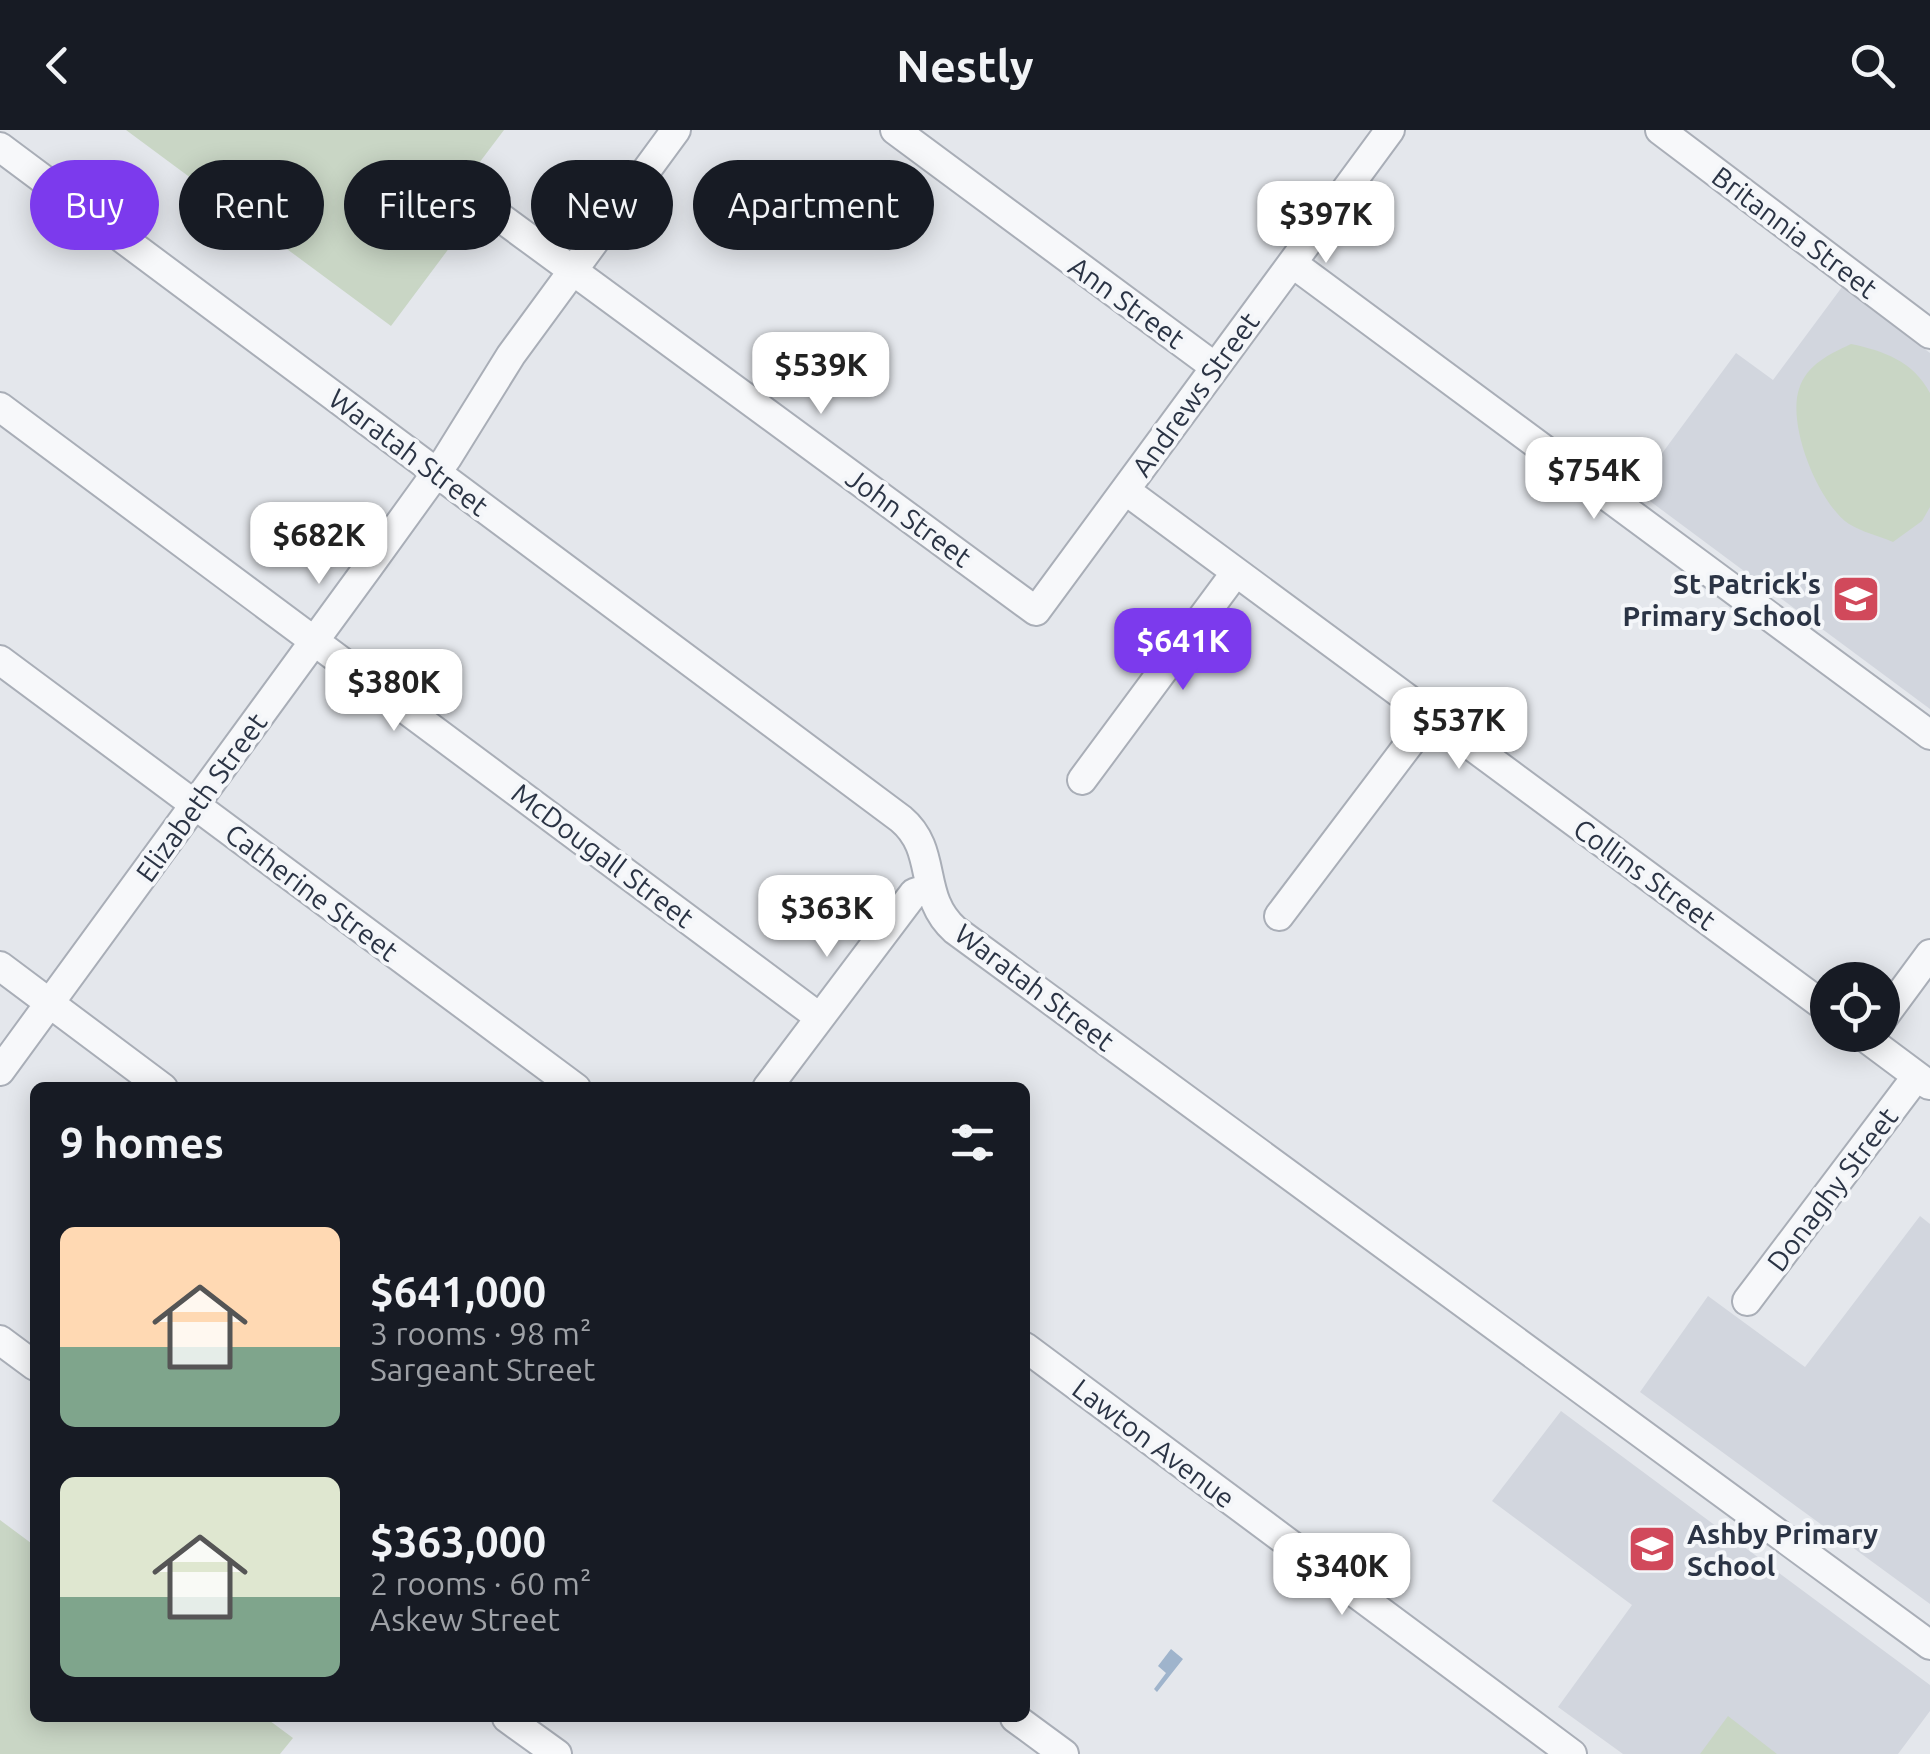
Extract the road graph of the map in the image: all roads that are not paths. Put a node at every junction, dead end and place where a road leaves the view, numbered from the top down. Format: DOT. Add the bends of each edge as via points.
graph roads {
  1 [pos="676,130"];
  2 [pos="895,130"];
  3 [pos="1390,130"];
  4 [pos="1660,130"];
  5 [pos="0,146"];
  6 [pos="511,225"];
  7 [pos="1292,263"];
  8 [pos="573,270"];
  9 [pos="1930,334"];
  10 [pos="1215,366"];
  11 [pos="0,407"];
  12 [pos="436,472"];
  13 [pos="1125,490"];
  14 [pos="1236,572"];
  15 [pos="1036,610"];
  16 [pos="316,640"];
  17 [pos="0,660"];
  18 [pos="1431,716"];
  19 [pos="1930,735"];
  20 [pos="1082,780"];
  21 [pos="196,805"];
  22 [pos="929,888"];
  23 [pos="1279,916"];
  24 [pos="1930,954"];
  25 [pos="0,966"];
  26 [pos="1900,994"];
  27 [pos="1810,996"];
  28 [pos="50,1003"];
  29 [pos="819,1018"];
  30 [pos="1893,1052"];
  31 [pos="0,1071"];
  32 [pos="1924,1081"];
  33 [pos="156,1082"];
  34 [pos="568,1082"];
  35 [pos="771,1082"];
  36 [pos="1747,1301"];
  37 [pos="0,1340"];
  38 [pos="1030,1351"];
  39 [pos="30,1362"];
  40 [pos="1930,1644"];
  41 [pos="512,1722"];
  42 [pos="1020,1722"];
  43 [pos="556,1754"];
  44 [pos="1064,1754"];
  45 [pos="1572,1754"];
  1 -- 8 [label="street, Elizabeth Street"];
  2 -- 10 [label="street, Ann Street"];
  3 -- 7 [label="street, Andrews Street"];
  4 -- 9 [label="street, Britannia Street"];
  5 -- 12 [label="street, Waratah Street"];
  6 -- 8 [label="street, John Street"];
  7 -- 10 [label="street, Andrews Street"];
  7 -- 19 [label="street"];
  8 -- 12 [label="street, Elizabeth Street"];
  8 -- 15 [label="street, John Street"];
  10 -- 13 [label="street, Andrews Street"];
  11 -- 16 [label="street, McDougall Street"];
  12 -- 16 [label="street, Elizabeth Street"];
  12 -- 22 [label="street, Waratah Street" via="914,831"];
  13 -- 14 [label="street, Collins Street"];
  13 -- 15 [label="street, Andrews Street"];
  14 -- 18 [label="street, Collins Street"];
  14 -- 20 [label="street"];
  16 -- 21 [label="street, Elizabeth Street"];
  16 -- 29 [label="street, McDougall Street"];
  17 -- 21 [label="street, Catherine Street"];
  18 -- 23 [label="street"];
  18 -- 27 [label="street, Collins Street"];
  21 -- 28 [label="street, Elizabeth Street"];
  21 -- 34 [label="street, Catherine Street"];
  22 -- 29 [label="street" via="914,893"];
  22 -- 40 [label="street, Waratah Street" via="938,915 971,942"];
  24 -- 26 [label="street"];
  25 -- 28 [label="street"];
  28 -- 31 [label="street, Elizabeth Street"];
  28 -- 33 [label="street"];
  29 -- 35 [label="street"];
  30 -- 32 [label="street"];
  32 -- 36 [label="street, Donaghy Street"];
  37 -- 39 [label="street"];
  38 -- 45 [label="street, Lawton Avenue"];
  41 -- 43 [label="street"];
  42 -- 44 [label="street"];
}
